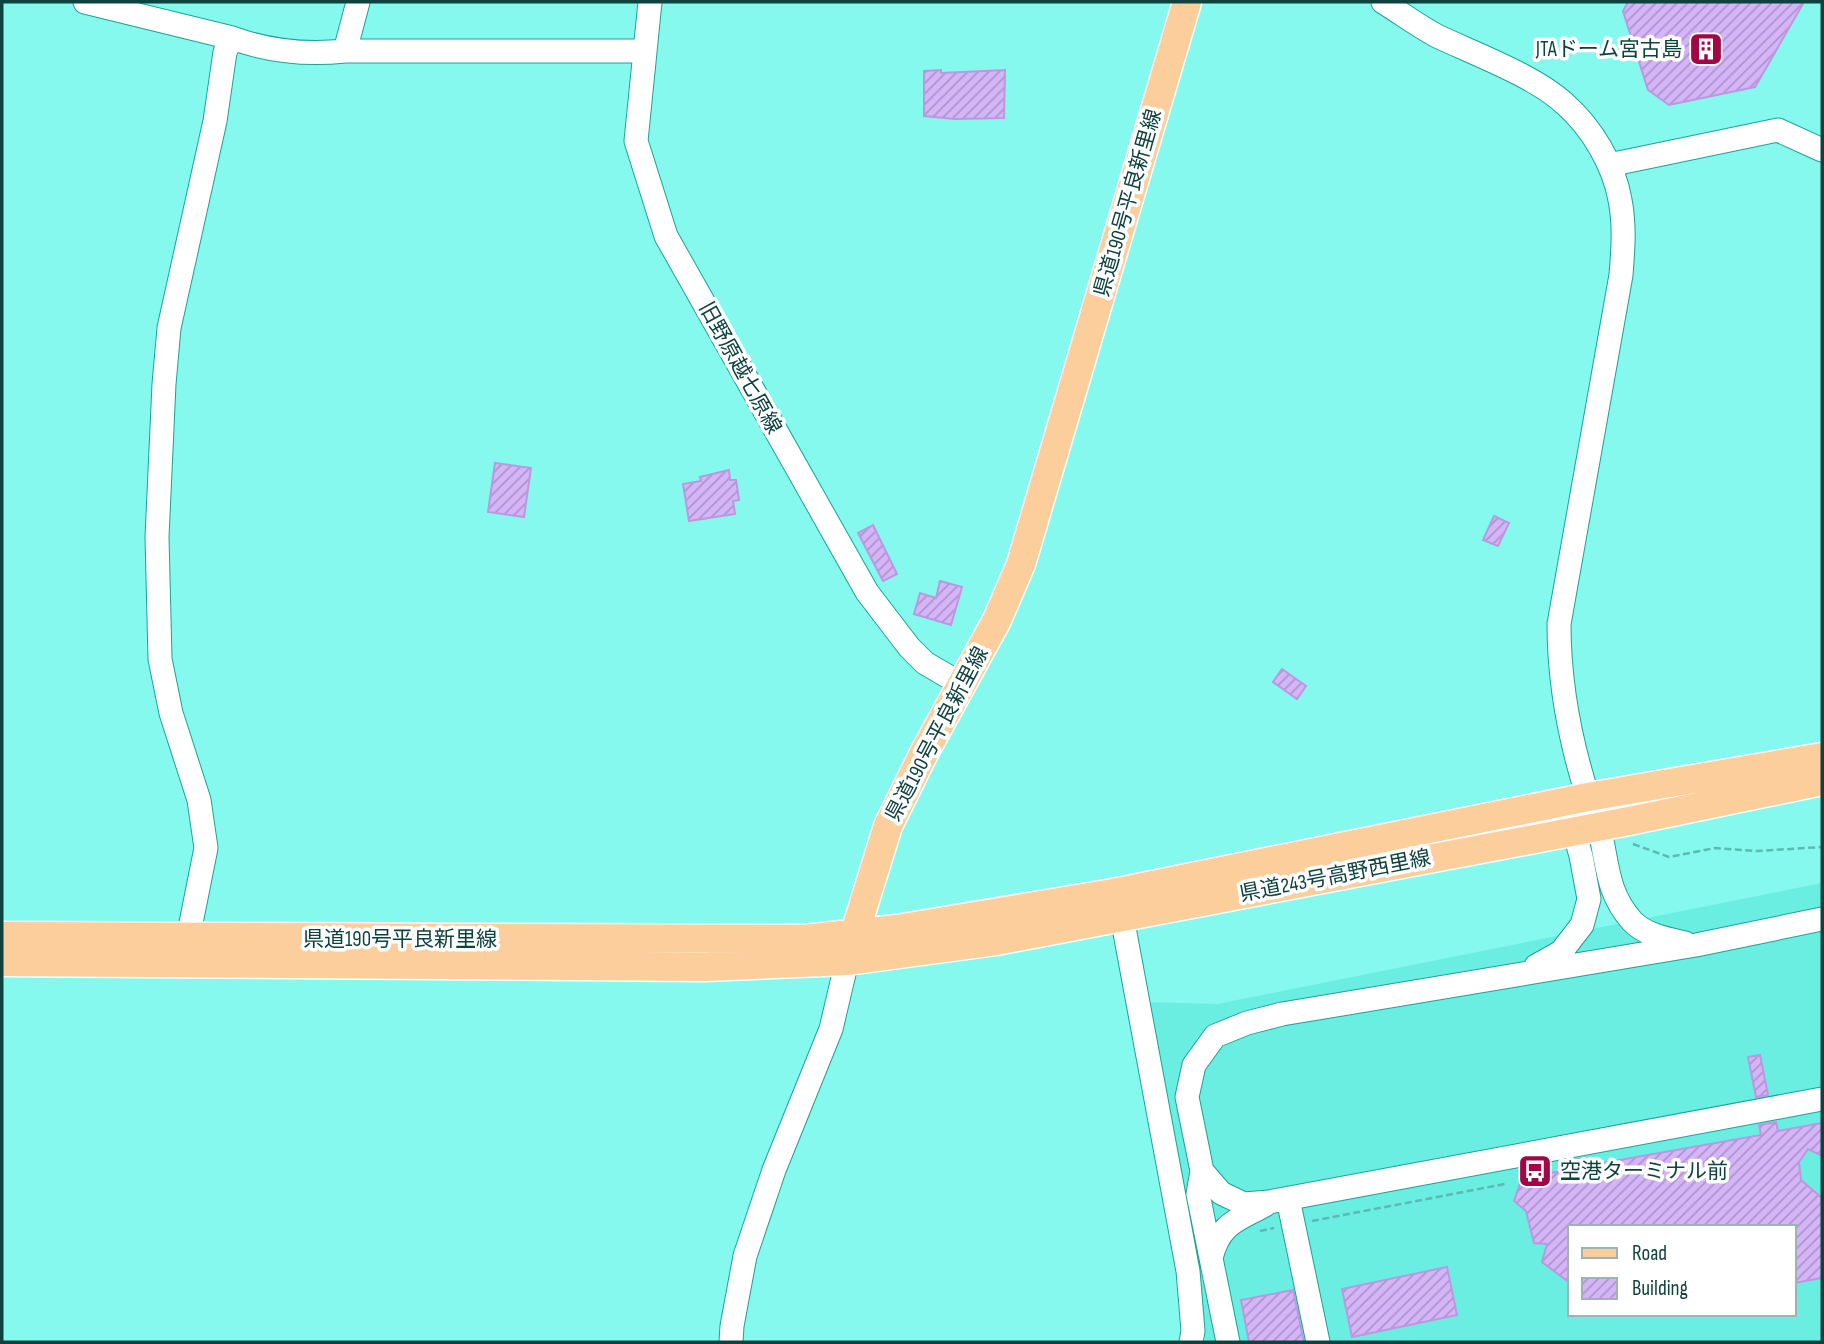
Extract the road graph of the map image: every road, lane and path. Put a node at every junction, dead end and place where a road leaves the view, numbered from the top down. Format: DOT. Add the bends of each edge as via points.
graph roads {
  1 [pos="85,2"];
  2 [pos="358,2"];
  3 [pos="650,2"];
  4 [pos="1187,2"];
  5 [pos="1383,2"];
  6 [pos="232,38"];
  7 [pos="345,51"];
  8 [pos="645,51"];
  9 [pos="1822,150"];
  10 [pos="1609,164"];
  11 [pos="961,684"];
  12 [pos="1822,757"];
  13 [pos="1822,781"];
  14 [pos="1588,797"];
  15 [pos="1592,836"];
  16 [pos="1822,847"];
  17 [pos="1122,917"];
  18 [pos="1822,919"];
  19 [pos="2,936"];
  20 [pos="188,938"];
  21 [pos="1696,945"];
  22 [pos="850,948"];
  23 [pos="2,962"];
  24 [pos="1525,972"];
  25 [pos="1822,1099"];
  26 [pos="1202,1171"];
  27 [pos="1505,1184"];
  28 [pos="1279,1201"];
  29 [pos="1293,1224"];
  30 [pos="1254,1232"];
  31 [pos="1211,1258"];
  32 [pos="731,1342"];
  33 [pos="1191,1342"];
  34 [pos="1228,1342"];
  35 [pos="1318,1342"];
  1 -- 6 [label="street"];
  2 -- 7 [label="street"];
  3 -- 8 [label="street, 旧野原越七原線"];
  4 -- 11 [label="main road, 県道190号平良新里線" via="1021,564 997,620"];
  5 -- 10 [label="street" via="1565,103"];
  6 -- 7 [label="street" via="255,46 319,54"];
  6 -- 20 [label="street" via="225,52 215,121 169,328 164,384 157,537 160,659 171,713 199,800 206,848"];
  7 -- 8 [label="street"];
  8 -- 11 [label="street, 旧野原越七原線" via="636,141 666,236 867,592 925,663"];
  9 -- 10 [label="street" via="1778,130"];
  10 -- 14 [label="street" via="1620,198 1624,234 1621,275 1559,624 1563,694"];
  11 -- 22 [label="main road, 県道190号平良新里線" via="888,826"];
  12 -- 14 [label="main road, 県道243号高野西里線"];
  13 -- 15 [label="main road, 県道243号高野西里線"];
  14 -- 15 [label="street"];
  14 -- 22 [label="main road, 県道243号高野西里線"];
  15 -- 16 [label="path" via="1669,857 1715,848"];
  15 -- 17 [label="main road, 県道243号高野西里線"];
  15 -- 21 [label="street" via="1614,897 1634,923 1660,938"];
  15 -- 24 [label="street" via="1581,856 1589,899 1582,925 1561,952"];
  17 -- 22 [label="main road, 県道243号高野西里線" via="996,941"];
  17 -- 33 [label="street" via="1188,1271"];
  18 -- 21 [label="street"];
  19 -- 20 [label="main road, 県道190号平良新里線"];
  20 -- 22 [label="main road, 県道190号平良新里線" via="804,939"];
  21 -- 24 [label="street"];
  22 -- 23 [label="main road, 県道190号平良新里線" via="705,967"];
  22 -- 32 [label="street" via="831,1029 745,1256"];
  24 -- 26 [label="street" via="1282,1014 1215,1036 1194,1065 1187,1097"];
  25 -- 28 [label="street"];
  26 -- 28 [label="street" via="1221,1193 1244,1203"];
  26 -- 31 [label="street" via="1198,1194"];
  27 -- 29 [label="path"];
  28 -- 29 [label="street"];
  28 -- 31 [label="street" via="1224,1229"];
  29 -- 30 [label="path"];
  29 -- 35 [label="street"];
  31 -- 34 [label="street"];
}
